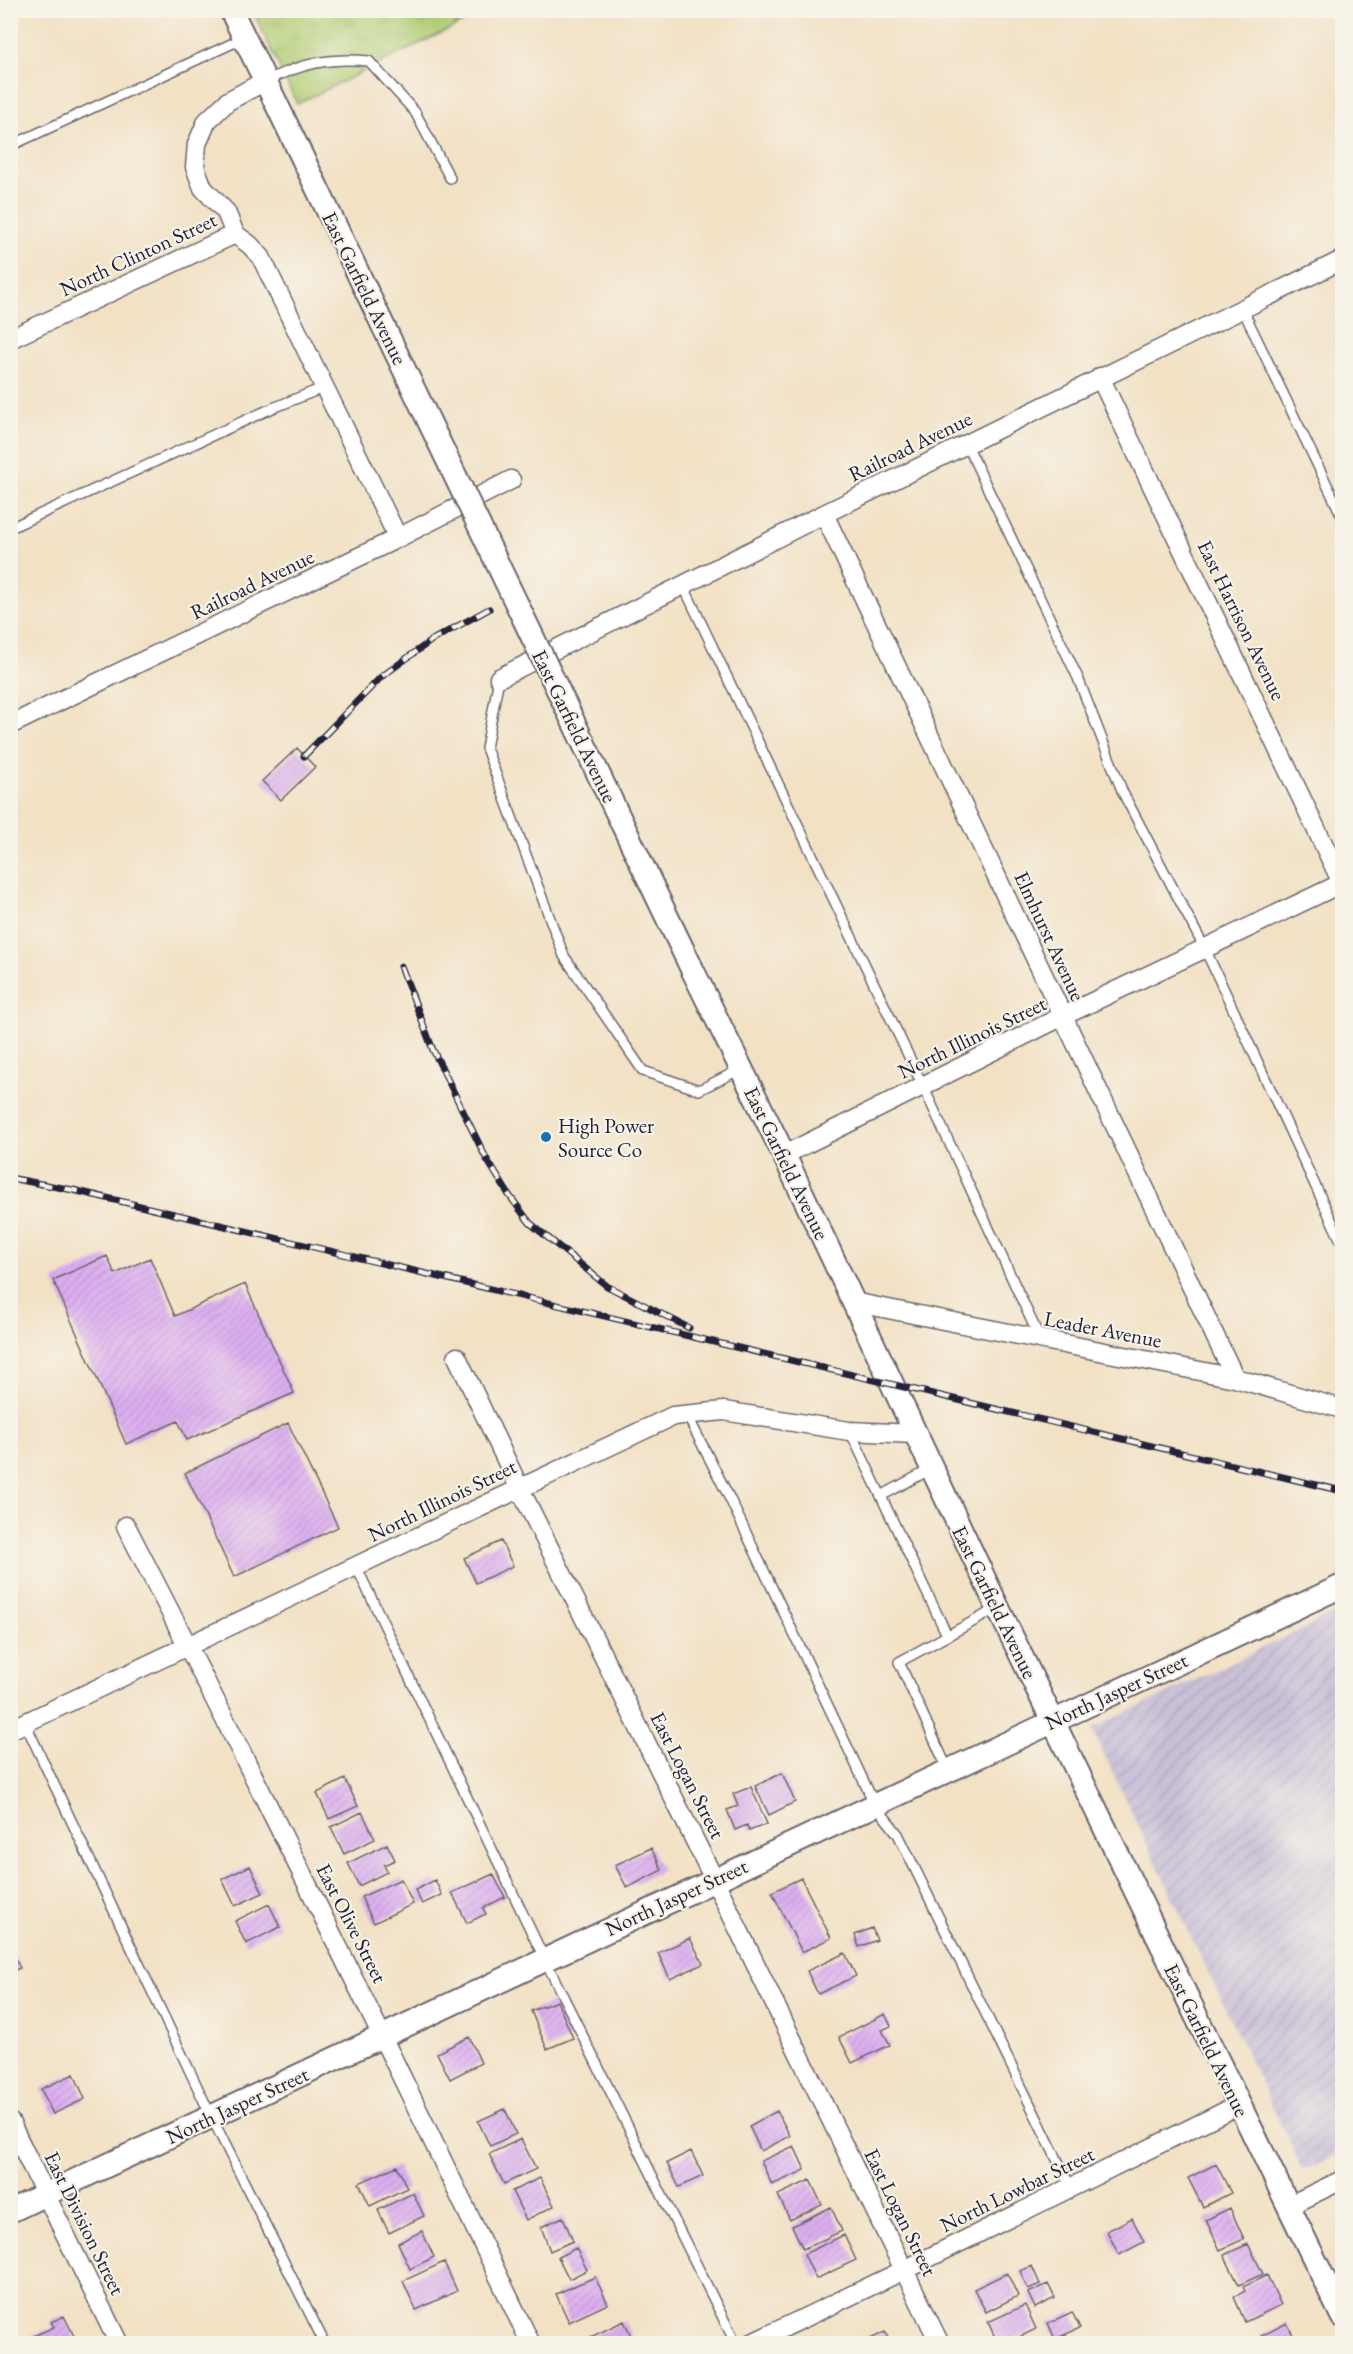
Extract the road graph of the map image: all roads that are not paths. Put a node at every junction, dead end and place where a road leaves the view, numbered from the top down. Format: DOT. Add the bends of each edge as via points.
graph roads {
  1 [pos="231,10"];
  2 [pos="244,38"];
  3 [pos="265,81"];
  4 [pos="10,146"];
  5 [pos="450,178"];
  6 [pos="235,234"];
  7 [pos="1342,260"];
  8 [pos="1242,308"];
  9 [pos="10,339"];
  10 [pos="1100,377"];
  11 [pos="325,387"];
  12 [pos="966,443"];
  13 [pos="511,480"];
  14 [pos="824,514"];
  15 [pos="1342,516"];
  16 [pos="10,528"];
  17 [pos="398,538"];
  18 [pos="683,585"];
  19 [pos="499,678"];
  20 [pos="10,725"];
  21 [pos="1342,883"];
  22 [pos="1205,949"];
  23 [pos="1063,1017"];
  24 [pos="741,1069"];
  25 [pos="923,1086"];
  26 [pos="784,1155"];
  27 [pos="1342,1243"];
  28 [pos="853,1302"];
  29 [pos="1040,1339"];
  30 [pos="457,1357"];
  31 [pos="1235,1378"];
  32 [pos="1342,1409"];
  33 [pos="687,1415"];
  34 [pos="849,1431"];
  35 [pos="914,1434"];
  36 [pos="931,1469"];
  37 [pos="519,1487"];
  38 [pos="881,1496"];
  39 [pos="126,1526"];
  40 [pos="356,1566"];
  41 [pos="1342,1586"];
  42 [pos="998,1608"];
  43 [pos="947,1635"];
  44 [pos="188,1646"];
  45 [pos="1053,1721"];
  46 [pos="18,1726"];
  47 [pos="948,1770"];
  48 [pos="875,1804"];
  49 [pos="714,1879"];
  50 [pos="545,1960"];
  51 [pos="383,2036"];
  52 [pos="1238,2105"];
  53 [pos="211,2116"];
  54 [pos="10,2122"];
  55 [pos="1342,2180"];
  56 [pos="1071,2188"];
  57 [pos="45,2194"];
  58 [pos="1288,2206"];
  59 [pos="10,2211"];
  60 [pos="904,2271"];
  61 [pos="1342,2316"];
  62 [pos="119,2343"];
  63 [pos="325,2343"];
  64 [pos="531,2343"];
  65 [pos="736,2343"];
  66 [pos="750,2343"];
  67 [pos="940,2343"];
  1 -- 2 [label="street, East Garfield Avenue"];
  2 -- 3 [label="street, East Garfield Avenue"];
  2 -- 4 [label="lane"];
  3 -- 5 [label="lane" via="317,62 369,61 415,112"];
  3 -- 6 [label="street, North Clinton Street" via="228,100 207,122 197,144 195,167 203,188 226,212"];
  3 -- 24 [label="street, East Garfield Avenue, bridge"];
  6 -- 9 [label="street, North Clinton Street"];
  6 -- 11 [label="street" via="261,257"];
  7 -- 8 [label="street, Railroad Avenue"];
  8 -- 10 [label="street, Railroad Avenue"];
  8 -- 15 [label="lane"];
  10 -- 12 [label="street, Railroad Avenue"];
  10 -- 21 [label="street, East Harrison Avenue"];
  11 -- 16 [label="lane"];
  11 -- 17 [label="street"];
  12 -- 14 [label="street, Railroad Avenue"];
  12 -- 22 [label="lane" via="1078,678 1123,793"];
  13 -- 17 [label="street, Railroad Avenue"];
  14 -- 18 [label="street, Railroad Avenue"];
  14 -- 23 [label="street, Elmhurst Avenue"];
  17 -- 20 [label="street, Railroad Avenue"];
  18 -- 19 [label="street, Railroad Avenue"];
  18 -- 25 [label="lane"];
  19 -- 24 [label="lane" via="486,748 564,956 643,1071 699,1090"];
  21 -- 22 [label="street, North Illinois Street"];
  22 -- 23 [label="street, North Illinois Street"];
  22 -- 27 [label="lane"];
  23 -- 25 [label="street, North Illinois Street"];
  23 -- 31 [label="street, Elmhurst Avenue"];
  24 -- 26 [label="street, East Garfield Avenue"];
  25 -- 26 [label="street, North Illinois Street"];
  25 -- 29 [label="lane"];
  26 -- 28 [label="street, East Garfield Avenue"];
  28 -- 29 [label="street, Leader Avenue"];
  28 -- 35 [label="street, East Garfield Avenue"];
  29 -- 31 [label="street, Leader Avenue"];
  30 -- 37 [label="street, East Logan Street"];
  31 -- 32 [label="street, Leader Avenue"];
  33 -- 34 [label="street, North Illinois Street" via="724,1411"];
  33 -- 37 [label="street, North Illinois Street" via="673,1416"];
  33 -- 48 [label="lane"];
  34 -- 35 [label="street, North Illinois Street"];
  34 -- 38 [label="lane"];
  35 -- 36 [label="street, East Garfield Avenue"];
  36 -- 38 [label="lane"];
  36 -- 42 [label="street, East Garfield Avenue"];
  37 -- 40 [label="street, North Illinois Street"];
  37 -- 49 [label="street, East Logan Street"];
  38 -- 43 [label="lane"];
  39 -- 44 [label="street, East Olive Street"];
  40 -- 44 [label="street, North Illinois Street"];
  40 -- 50 [label="lane"];
  41 -- 45 [label="street, North Jasper Street"];
  42 -- 43 [label="lane"];
  42 -- 45 [label="street, East Garfield Avenue"];
  43 -- 47 [label="lane" via="899,1662"];
  44 -- 46 [label="street, North Illinois Street"];
  44 -- 51 [label="street, East Olive Street"];
  45 -- 47 [label="street, North Jasper Street"];
  45 -- 52 [label="street, East Garfield Avenue"];
  46 -- 53 [label="lane"];
  47 -- 48 [label="street, North Jasper Street"];
  48 -- 49 [label="street, North Jasper Street"];
  48 -- 56 [label="lane" via="898,1834"];
  49 -- 50 [label="street, North Jasper Street"];
  49 -- 60 [label="street, East Logan Street"];
  50 -- 51 [label="street, North Jasper Street"];
  50 -- 65 [label="lane"];
  51 -- 53 [label="street, North Jasper Street"];
  51 -- 64 [label="street, East Olive Street"];
  52 -- 56 [label="street, North Lowbar Street"];
  52 -- 58 [label="street, East Garfield Avenue"];
  53 -- 57 [label="street, North Jasper Street"];
  53 -- 63 [label="lane"];
  54 -- 57 [label="street, East Division Street"];
  55 -- 58 [label="street"];
  56 -- 60 [label="street, North Lowbar Street"];
  57 -- 59 [label="street, North Jasper Street"];
  57 -- 62 [label="street, East Division Street"];
  58 -- 61 [label="street, East Garfield Avenue"];
  60 -- 66 [label="street, North Lowbar Street"];
  60 -- 67 [label="street, East Logan Street"];
}
